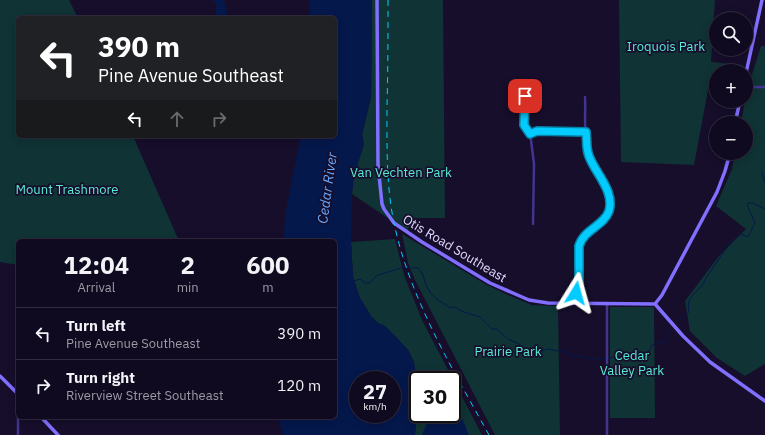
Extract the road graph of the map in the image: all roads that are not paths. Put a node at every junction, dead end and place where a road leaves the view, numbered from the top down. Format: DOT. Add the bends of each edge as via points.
graph roads {
  1 [pos="377,0"];
  2 [pos="762,0"];
  3 [pos="748,64"];
  4 [pos="753,87"];
  5 [pos="765,87"];
  6 [pos="525,96"];
  7 [pos="585,97"];
  8 [pos="586,132"];
  9 [pos="530,134"];
  10 [pos="728,160"];
  11 [pos="533,224"];
  12 [pos="571,303"];
  13 [pos="607,304"];
  14 [pos="654,304"];
  15 [pos="0,376"];
  16 [pos="16,392"];
  17 [pos="765,401"];
  18 [pos="18,419"];
  19 [pos="43,419"];
  20 [pos="18,435"];
  21 [pos="58,435"];
  22 [pos="607,435"];
  1 -- 12 [label="street, Otis Road Southeast" via="378,165 384,209 394,223 490,283 530,300"];
  2 -- 3 [label="street"];
  4 -- 5 [label="street"];
  6 -- 9 [label="street" via="524,125"];
  7 -- 8 [label="street"];
  8 -- 9 [label="street" via="537,131"];
  8 -- 12 [label="street" via="588,151 607,190 609,211 581,240 579,284"];
  9 -- 11 [label="street" via="534,164"];
  10 -- 14 [label="street" via="717,192 662,295"];
  12 -- 13 [label="street, Otis Road Southeast"];
  13 -- 14 [label="street, Otis Road Southeast"];
  13 -- 22 [label="street"];
  14 -- 17 [label="street" via="710,362"];
  15 -- 16 [label="street"];
  18 -- 20 [label="street"];
  19 -- 21 [label="street"];
}
